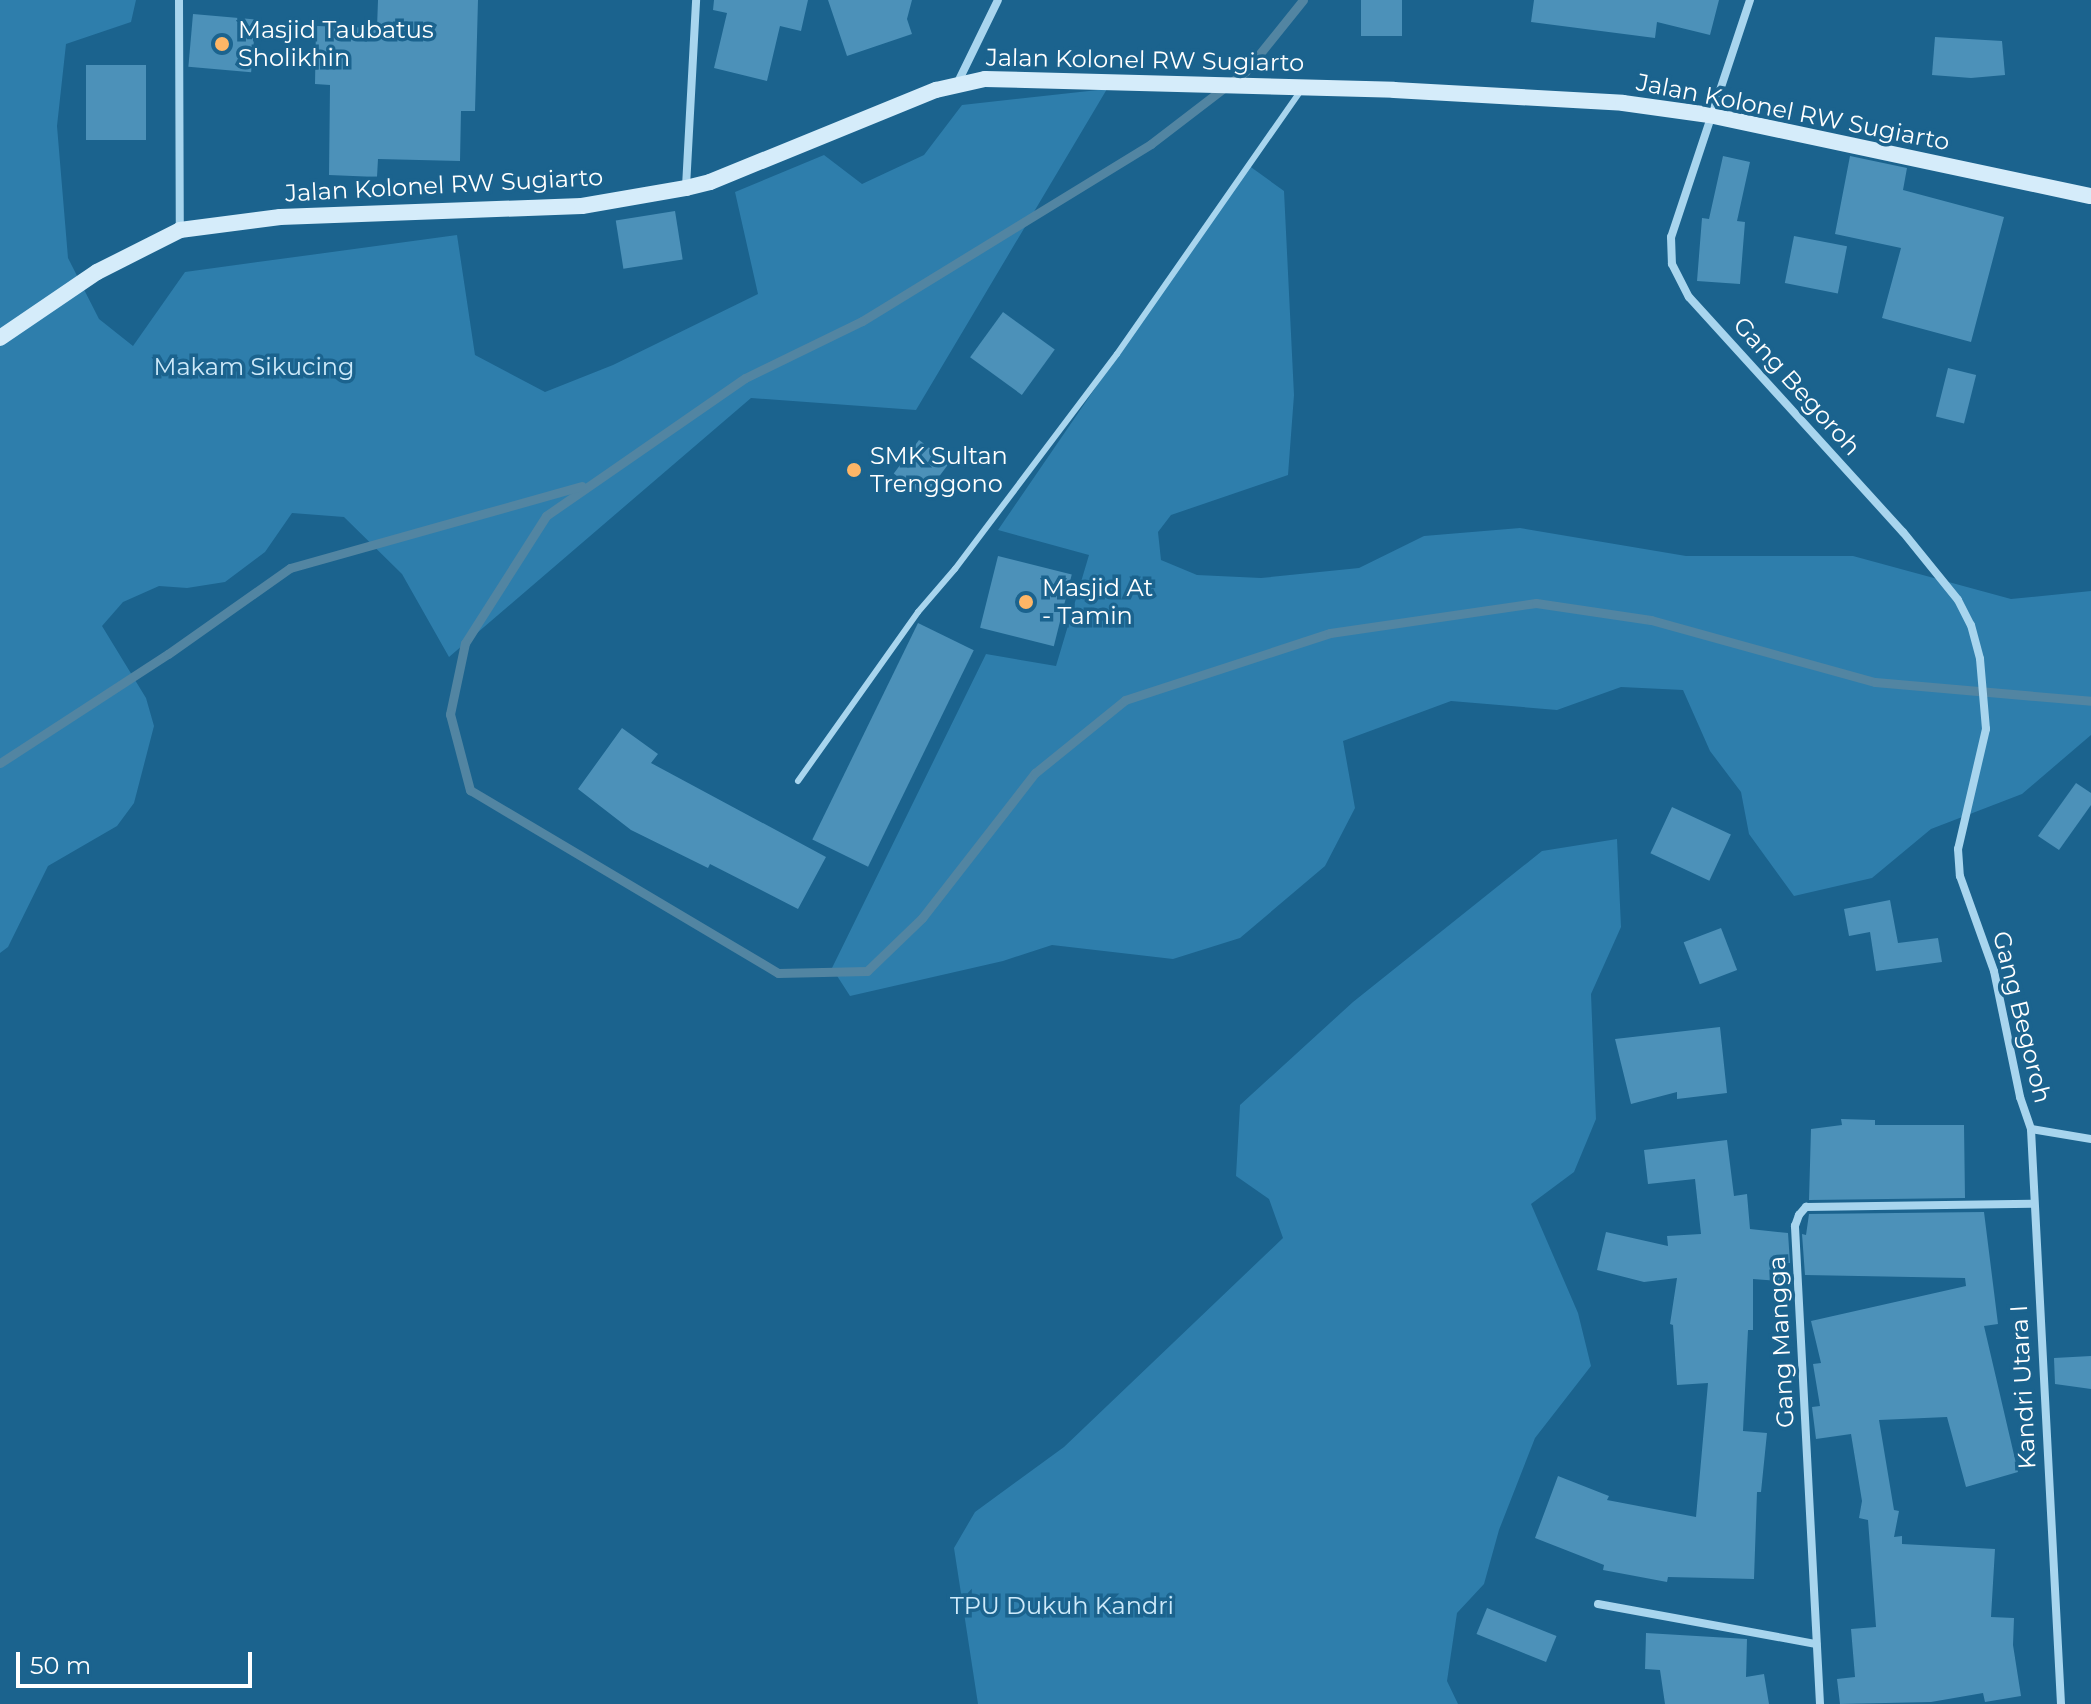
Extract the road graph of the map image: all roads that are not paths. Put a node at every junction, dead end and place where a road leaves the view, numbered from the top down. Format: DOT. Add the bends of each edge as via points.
graph roads {
  1 [pos="179,0"];
  2 [pos="696,0"];
  3 [pos="998,0"];
  4 [pos="1750,0"];
  5 [pos="957,84"];
  6 [pos="1303,87"];
  7 [pos="1709,115"];
  8 [pos="686,188"];
  9 [pos="2091,196"];
  10 [pos="180,230"];
  11 [pos="0,338"];
  12 [pos="798,781"];
  13 [pos="2031,1129"];
  14 [pos="2091,1139"];
  15 [pos="2032,1204"];
  16 [pos="1598,1604"];
  17 [pos="1816,1644"];
  18 [pos="1820,1704"];
  19 [pos="2061,1704"];
  1 -- 10 [label="street"];
  2 -- 8 [label="street"];
  3 -- 5 [label="street"];
  4 -- 7 [label="street, Gang Begoroh"];
  5 -- 6 [label="main road, Jalan Kolonel RW Sugiarto" via="985,79"];
  5 -- 8 [label="main road, Jalan Kolonel RW Sugiarto"];
  6 -- 7 [label="main road, Jalan Kolonel RW Sugiarto" via="1623,103"];
  6 -- 12 [label="lane" via="1117,354 918,612"];
  7 -- 9 [label="main road, Jalan Kolonel RW Sugiarto"];
  7 -- 13 [label="street, Gang Begoroh" via="1671,237 1672,264 1689,297 1903,532 1958,600 1971,625 1980,659 1986,729 1958,849 1960,876 1994,971"];
  8 -- 10 [label="main road, Jalan Kolonel RW Sugiarto" via="582,206 280,217"];
  10 -- 11 [label="main road, Jalan Kolonel RW Sugiarto" via="97,272"];
  13 -- 14 [label="street"];
  13 -- 15 [label="street, Kandri Utara I"];
  15 -- 17 [label="street, Gang Mangga" via="1806,1207 1799,1215 1795,1226"];
  15 -- 19 [label="street, Kandri Utara I"];
  16 -- 17 [label="street"];
  17 -- 18 [label="street, Gang Mangga"];
}
